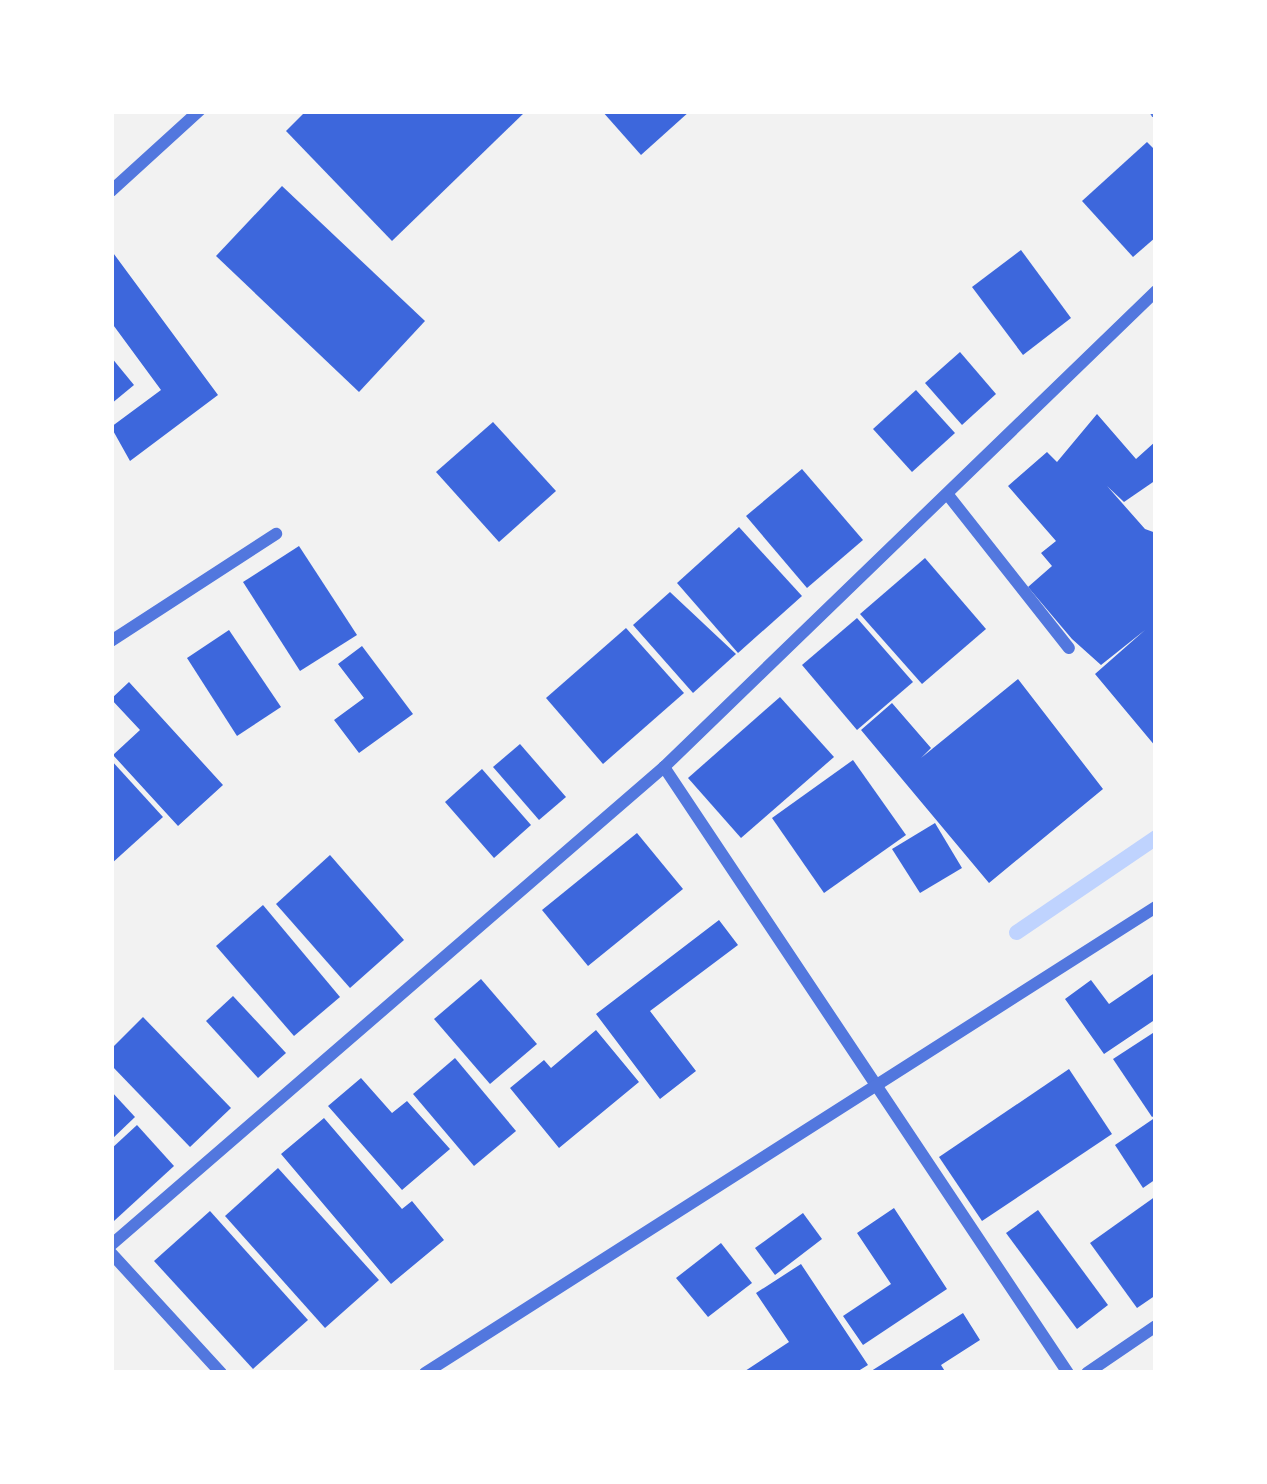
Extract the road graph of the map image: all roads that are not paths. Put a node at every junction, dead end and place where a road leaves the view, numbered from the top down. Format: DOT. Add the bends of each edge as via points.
graph roads {
  1 [pos="189,114"];
  2 [pos="111,191"];
  3 [pos="1156,291"];
  4 [pos="948,495"];
  5 [pos="276,534"];
  6 [pos="111,641"];
  7 [pos="1070,648"];
  8 [pos="664,767"];
  9 [pos="1156,907"];
  10 [pos="878,1083"];
  11 [pos="111,1249"];
  12 [pos="1156,1326"];
  13 [pos="221,1373"];
  14 [pos="425,1373"];
  15 [pos="1068,1373"];
  16 [pos="1087,1373"];
  1 -- 2 [label="street"];
  3 -- 4 [label="street"];
  4 -- 7 [label="street"];
  4 -- 8 [label="street"];
  5 -- 6 [label="street"];
  8 -- 10 [label="street"];
  8 -- 11 [label="street"];
  9 -- 10 [label="street"];
  10 -- 14 [label="street"];
  10 -- 15 [label="street"];
  11 -- 13 [label="street"];
  12 -- 16 [label="street"];
}
